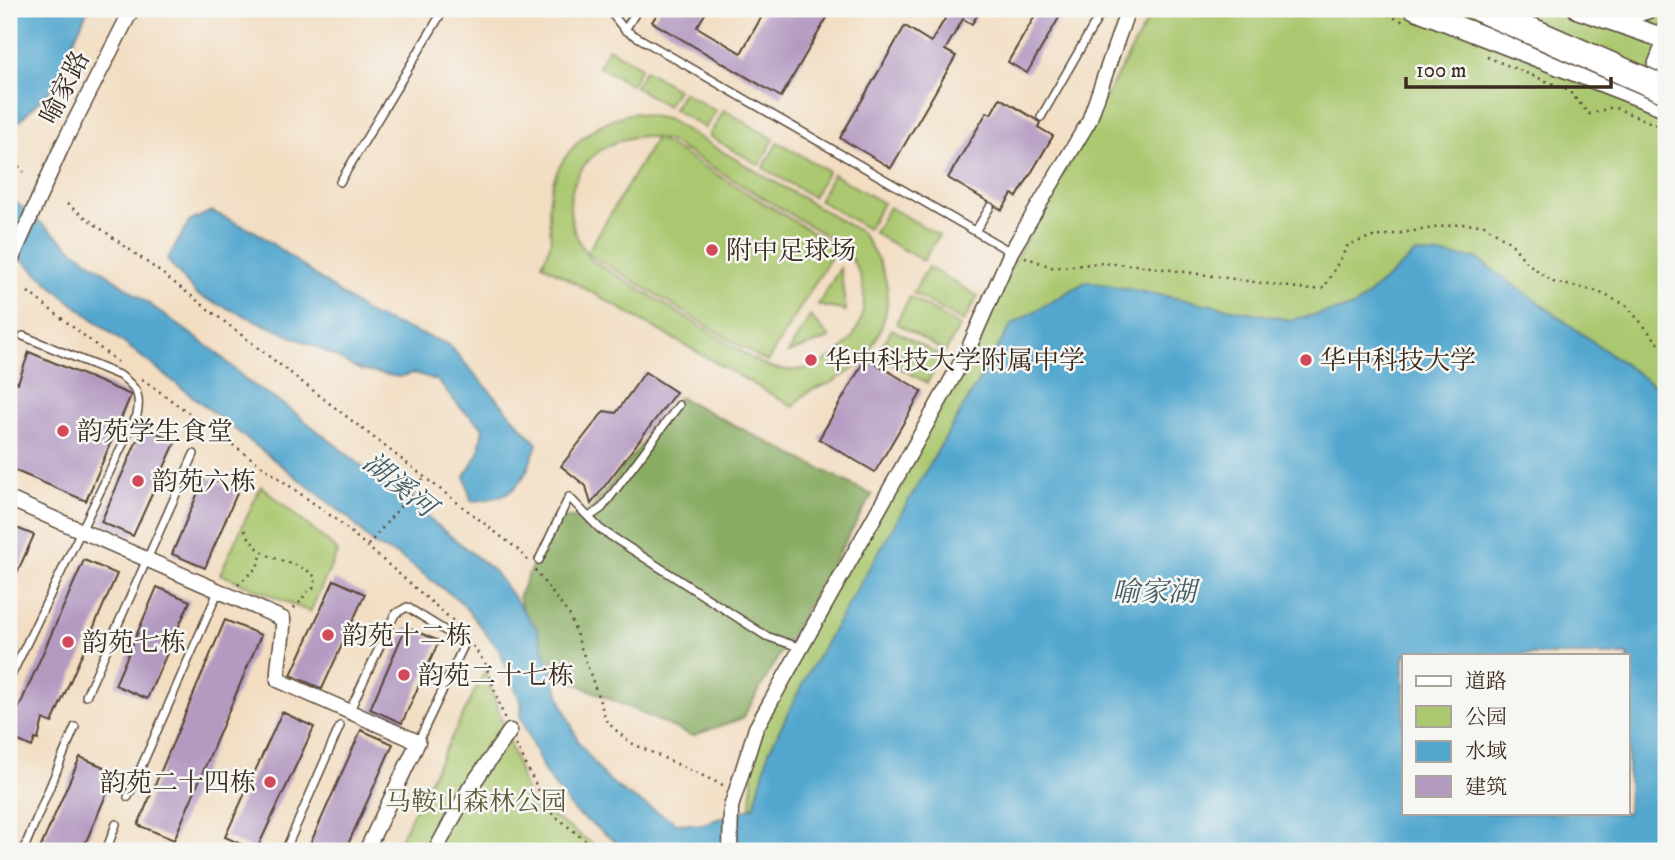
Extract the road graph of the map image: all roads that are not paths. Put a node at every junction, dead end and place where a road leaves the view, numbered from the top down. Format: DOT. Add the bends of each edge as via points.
graph roads {
  1 [pos="132,9"];
  2 [pos="444,9"];
  3 [pos="608,9"];
  4 [pos="638,9"];
  5 [pos="1103,9"];
  6 [pos="1129,9"];
  7 [pos="1481,9"];
  8 [pos="1516,9"];
  9 [pos="1647,9"];
  10 [pos="1585,11"];
  11 [pos="1410,16"];
  12 [pos="625,30"];
  13 [pos="1666,41"];
  14 [pos="1666,71"];
  15 [pos="1661,99"];
  16 [pos="1041,117"];
  17 [pos="340,182"];
  18 [pos="990,207"];
  19 [pos="976,230"];
  20 [pos="1011,252"];
  21 [pos="9,265"];
  22 [pos="23,336"];
  23 [pos="679,405"];
  24 [pos="194,454"];
  25 [pos="9,499"];
  26 [pos="589,517"];
  27 [pos="82,533"];
  28 [pos="539,560"];
  29 [pos="146,561"];
  30 [pos="223,594"];
  31 [pos="799,647"];
  32 [pos="9,680"];
  33 [pos="86,696"];
  34 [pos="350,710"];
  35 [pos="340,726"];
  36 [pos="75,727"];
  37 [pos="510,731"];
  38 [pos="418,742"];
  39 [pos="128,797"];
  40 [pos="116,824"];
  41 [pos="23,851"];
  42 [pos="106,851"];
  43 [pos="285,851"];
  44 [pos="366,851"];
  45 [pos="435,851"];
  46 [pos="730,851"];
  1 -- 21 [label="street, 喻家路" via="62,146"];
  2 -- 17 [label="lane"];
  3 -- 12 [label="lane"];
  4 -- 12 [label="lane"];
  5 -- 16 [label="lane"];
  6 -- 20 [label="street" via="1089,121"];
  7 -- 15 [label="highway, bridge"];
  8 -- 14 [label="highway"];
  9 -- 10 [label="main road" via="1619,18"];
  10 -- 13 [label="main road"];
  11 -- 15 [label="main road"];
  12 -- 19 [label="lane"];
  13 -- 15 [label="main road"];
  18 -- 19 [label="lane"];
  19 -- 20 [label="lane"];
  20 -- 31 [label="street" via="967,352"];
  22 -- 27 [label="lane" via="121,376 135,386 140,400"];
  23 -- 26 [label="lane" via="602,508"];
  24 -- 29 [label="lane"];
  25 -- 27 [label="street"];
  26 -- 28 [label="lane" via="569,497"];
  26 -- 31 [label="lane" via="600,529 766,636"];
  27 -- 29 [label="street"];
  27 -- 32 [label="lane"];
  29 -- 30 [label="street"];
  29 -- 33 [label="lane"];
  30 -- 34 [label="street" via="283,618 278,680"];
  30 -- 39 [label="lane"];
  31 -- 46 [label="street" via="756,728 731,807"];
  34 -- 38 [label="street"];
  34 -- 38 [label="lane" via="395,614 407,607 465,643"];
  35 -- 43 [label="lane"];
  36 -- 41 [label="lane"];
  37 -- 45 [label="street" via="469,789"];
  38 -- 44 [label="street"];
  40 -- 42 [label="lane"];
}
